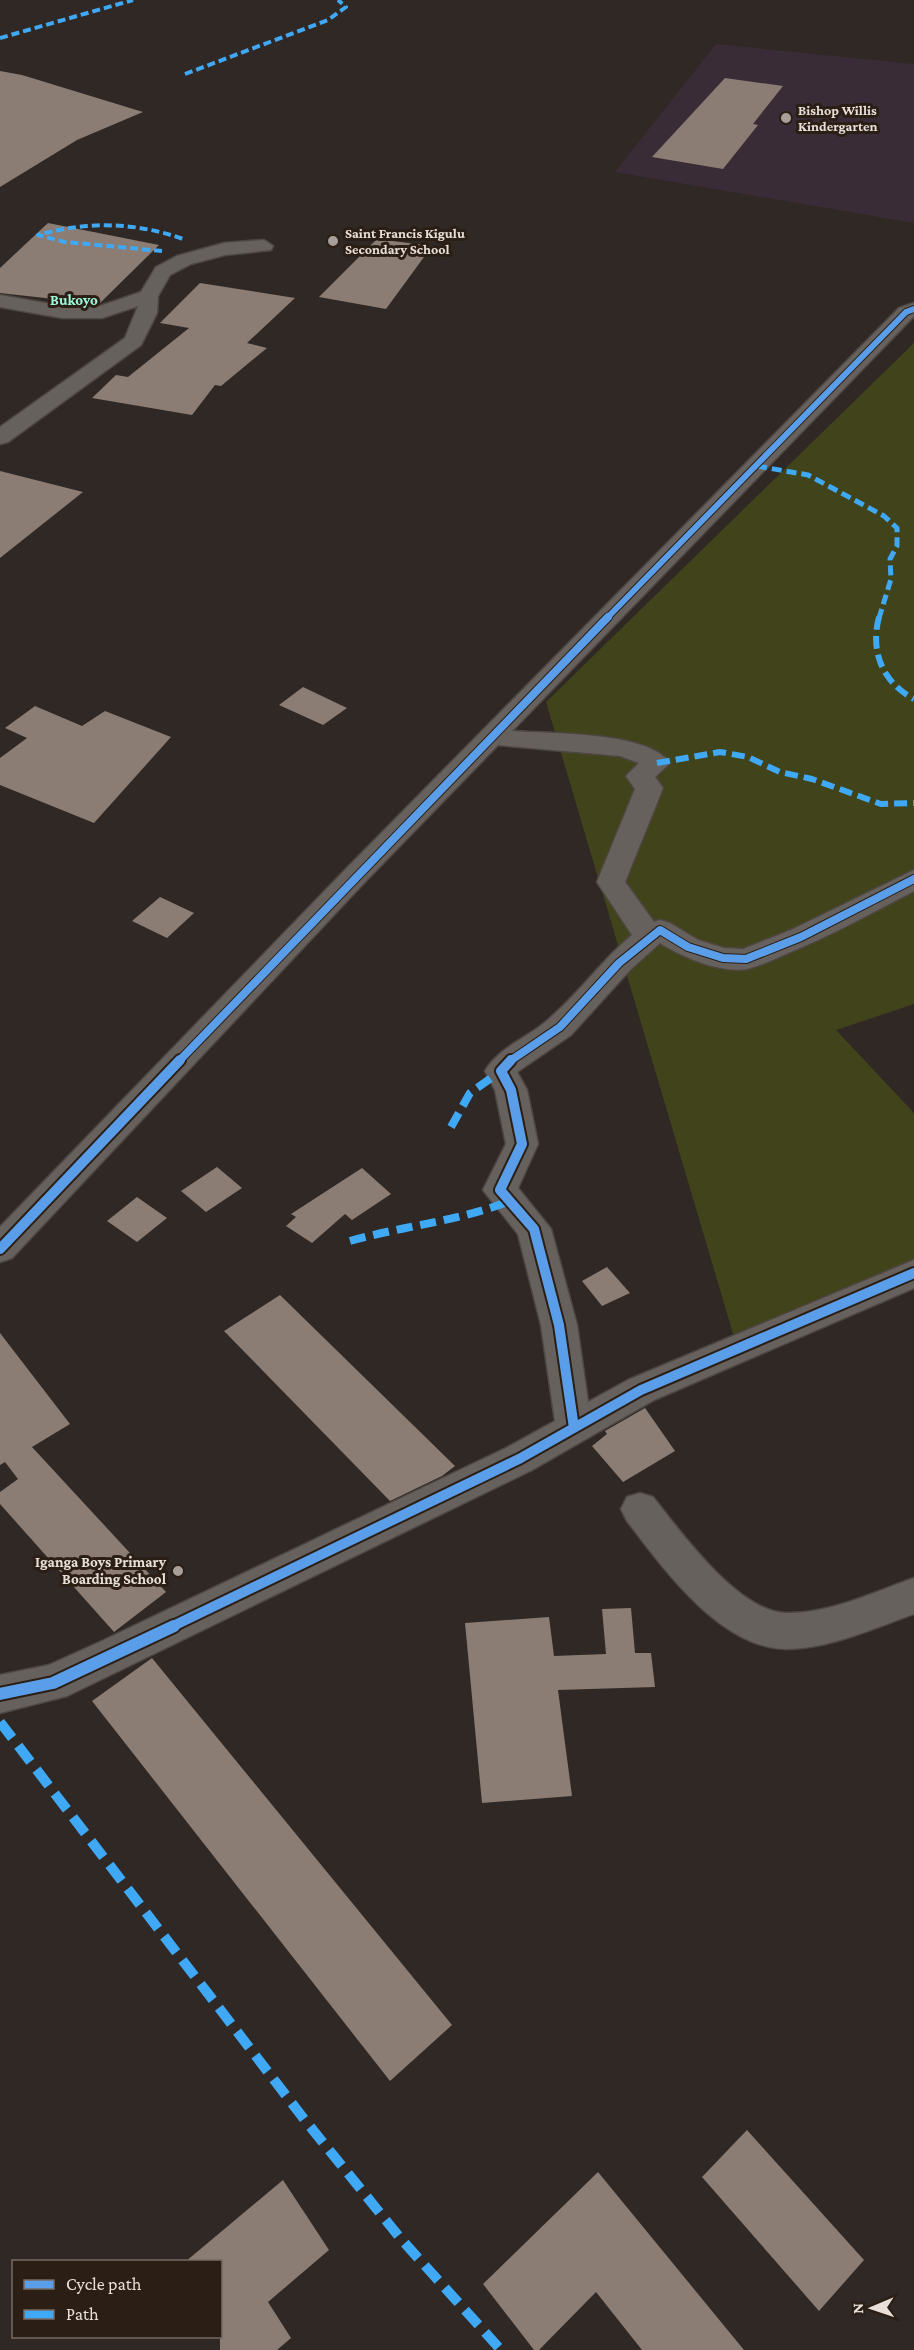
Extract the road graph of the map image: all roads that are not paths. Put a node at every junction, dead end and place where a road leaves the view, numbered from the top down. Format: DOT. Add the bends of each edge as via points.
graph roads {
  1 [pos="264,246"];
  2 [pos="148,296"];
  3 [pos="0,301"];
  4 [pos="914,309"];
  5 [pos="0,437"];
  6 [pos="491,737"];
  7 [pos="914,879"];
  8 [pos="649,937"];
  9 [pos="0,1249"];
  10 [pos="914,1273"];
  11 [pos="574,1428"];
  12 [pos="640,1509"];
  13 [pos="914,1596"];
  14 [pos="0,1694"];
  1 -- 2 [label="street" via="184,260 164,271"];
  2 -- 3 [label="street" via="102,312 62,312"];
  2 -- 5 [label="street" via="147,314 134,341"];
  4 -- 6 [label="street" via="906,312"];
  6 -- 8 [label="street" via="622,748 657,763 639,776 650,788 638,809 631,838 611,882"];
  6 -- 9 [label="street"];
  7 -- 8 [label="street" via="801,937 746,959 723,958 688,948 660,930"];
  8 -- 11 [label="street" via="605,976 560,1027 507,1062 501,1071 511,1090 522,1144 500,1190 534,1229 559,1325"];
  10 -- 11 [label="street" via="640,1390"];
  11 -- 14 [label="street" via="519,1459 116,1654 53,1683"];
  12 -- 13 [label="street" via="690,1572 749,1621 784,1631 836,1621"];
}
